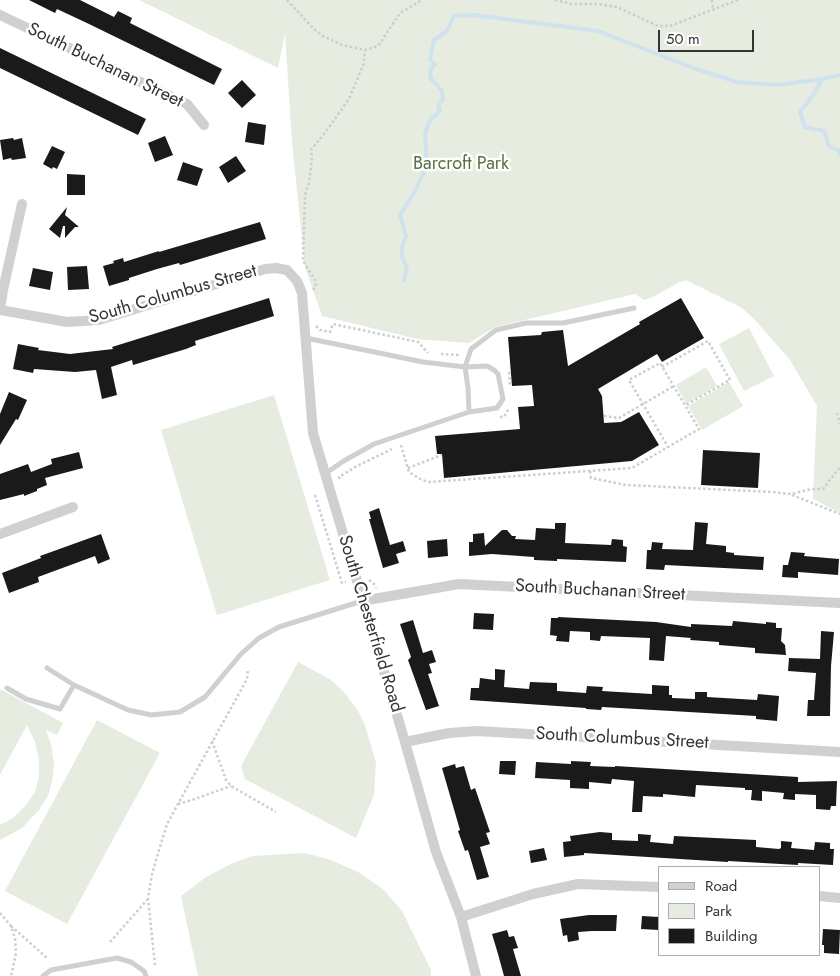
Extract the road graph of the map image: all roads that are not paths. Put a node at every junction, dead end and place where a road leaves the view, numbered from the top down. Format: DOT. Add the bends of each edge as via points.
graph roads {
  1 [pos="0,15"];
  2 [pos="204,125"];
  3 [pos="22,204"];
  4 [pos="287,270"];
  5 [pos="634,308"];
  6 [pos="0,309"];
  7 [pos="306,338"];
  8 [pos="465,367"];
  9 [pos="469,412"];
  10 [pos="325,475"];
  11 [pos="72,507"];
  12 [pos="0,534"];
  13 [pos="362,601"];
  14 [pos="840,603"];
  15 [pos="46,668"];
  16 [pos="74,685"];
  17 [pos="7,688"];
  18 [pos="405,742"];
  19 [pos="840,752"];
  20 [pos="658,886"];
  21 [pos="820,896"];
  22 [pos="840,898"];
  23 [pos="461,918"];
  24 [pos="43,976"];
  25 [pos="146,976"];
  26 [pos="476,976"];
  1 -- 2 [label="street, South Buchanan Street" via="187,104"];
  3 -- 6 [label="street"];
  4 -- 6 [label="street, South Columbus Street" via="265,269 99,320 67,322"];
  4 -- 7 [label="street, South Chesterfield Road" via="302,293"];
  5 -- 8 [label="lane" via="564,323 526,323 496,330 471,349"];
  7 -- 8 [label="lane" via="423,362"];
  7 -- 10 [label="street, South Chesterfield Road" via="313,433"];
  8 -- 9 [label="lane"];
  8 -- 9 [label="lane" via="487,366 494,370 498,374 502,399 497,408"];
  9 -- 10 [label="lane" via="374,444"];
  10 -- 13 [label="street, South Chesterfield Road"];
  11 -- 12 [label="street"];
  13 -- 14 [label="street, South Buchanan Street" via="459,584"];
  13 -- 16 [label="lane" via="279,627 259,638 241,654 206,697 180,712 151,715 128,710"];
  13 -- 18 [label="street, South Chesterfield Road"];
  15 -- 16 [label="lane"];
  16 -- 17 [label="lane" via="60,709 26,699"];
  18 -- 19 [label="street, South Columbus Street" via="477,731"];
  18 -- 23 [label="street, South Chesterfield Road" via="436,852"];
  20 -- 23 [label="street" via="578,884 533,894"];
  21 -- 22 [label="street"];
  23 -- 26 [label="street, South Chesterfield Road"];
  24 -- 25 [label="lane" via="52,970 117,958 131,962"];
}
